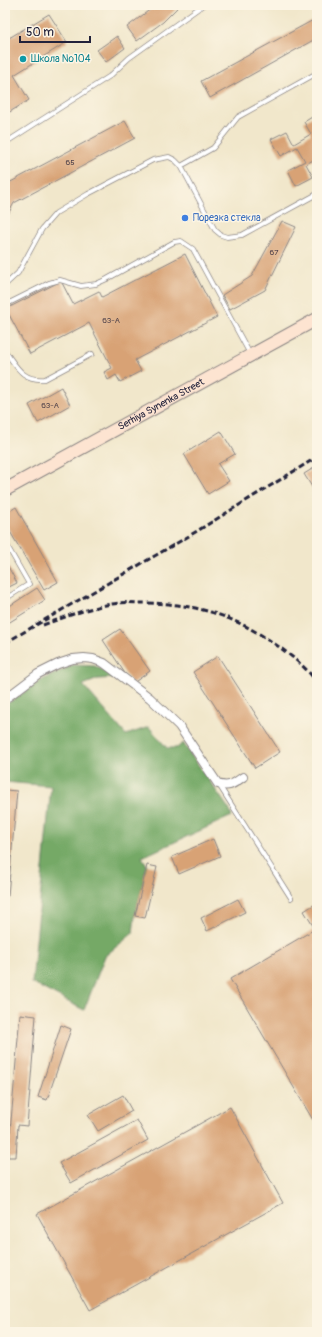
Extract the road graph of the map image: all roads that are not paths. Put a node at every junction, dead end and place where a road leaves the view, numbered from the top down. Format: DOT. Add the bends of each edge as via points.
graph roads {
  1 [pos="202,5"];
  2 [pos="317,72"];
  3 [pos="5,143"];
  4 [pos="181,166"];
  5 [pos="317,194"];
  6 [pos="5,285"];
  7 [pos="5,305"];
  8 [pos="317,319"];
  9 [pos="5,351"];
  10 [pos="92,354"];
  11 [pos="250,355"];
  12 [pos="6,487"];
  13 [pos="5,542"];
  14 [pos="5,599"];
  15 [pos="5,699"];
  16 [pos="243,777"];
  17 [pos="218,784"];
  18 [pos="291,898"];
  1 -- 3 [label="lane" via="129,58 110,76"];
  2 -- 4 [label="lane" via="238,117 213,148"];
  4 -- 5 [label="lane" via="215,230 227,237 242,235"];
  4 -- 6 [label="lane" via="169,157 153,160 56,213 42,229 18,273"];
  7 -- 11 [label="lane" via="60,280 81,286 96,284 174,242 182,241 193,249"];
  8 -- 11 [label="street, Serhiya Synenka Street"];
  9 -- 10 [label="lane" via="22,374 37,380 45,379"];
  11 -- 12 [label="street, Serhiya Synenka Street"];
  13 -- 14 [label="lane" via="29,584"];
  15 -- 17 [label="street" via="38,674 58,664 84,658 104,663 150,698 179,726"];
  16 -- 17 [label="street" via="229,786"];
  17 -- 18 [label="lane"];
}
